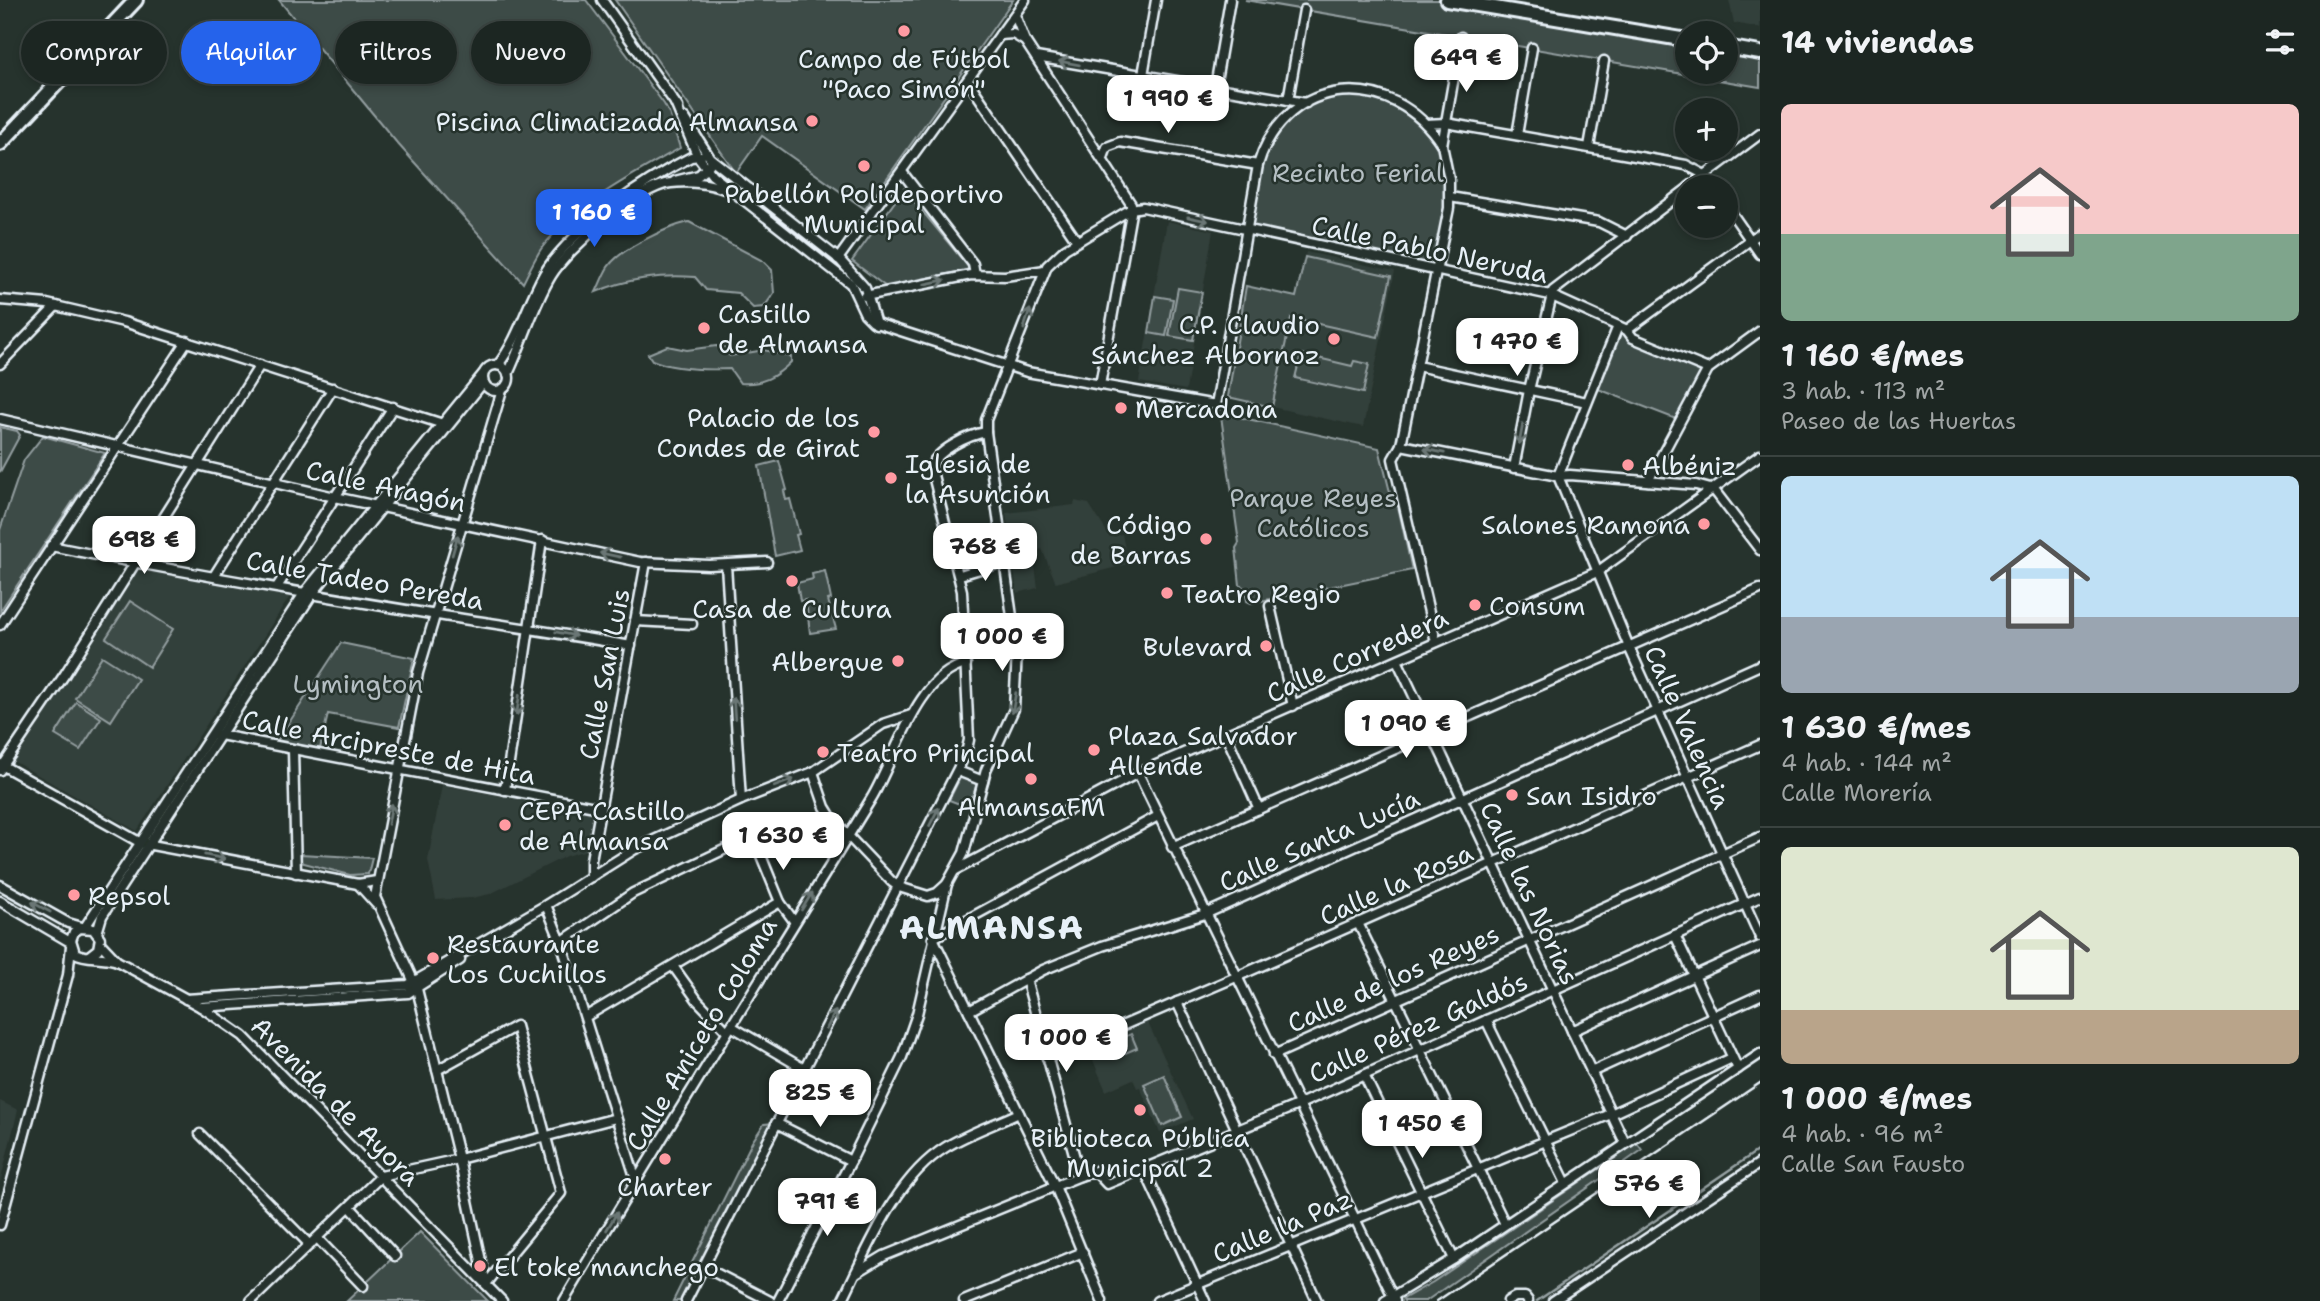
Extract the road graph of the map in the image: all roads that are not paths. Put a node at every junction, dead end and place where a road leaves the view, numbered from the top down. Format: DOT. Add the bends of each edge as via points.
graph roads {
  1 [pos="136,0"];
  2 [pos="1025,0"];
  3 [pos="1156,0"];
  4 [pos="1230,0"];
  5 [pos="1447,0"];
  6 [pos="605,2"];
  7 [pos="1476,2"];
  8 [pos="1304,10"];
  9 [pos="1015,15"];
  10 [pos="1000,35"];
  11 [pos="1461,37"];
  12 [pos="1675,38"];
  13 [pos="1025,41"];
  14 [pos="1532,48"];
  15 [pos="1738,49"];
  16 [pos="1760,53"];
  17 [pos="1036,57"];
  18 [pos="1604,61"];
  19 [pos="1143,75"];
  20 [pos="968,81"];
  21 [pos="1215,87"];
  22 [pos="1288,100"];
  23 [pos="675,103"];
  24 [pos="1306,103"];
  25 [pos="682,123"];
  26 [pos="1446,123"];
  27 [pos="1426,124"];
  28 [pos="1760,134"];
  29 [pos="1517,135"];
  30 [pos="0,144"];
  31 [pos="1441,145"];
  32 [pos="1589,147"];
  33 [pos="1102,158"];
  34 [pos="685,160"];
  35 [pos="704,161"];
  36 [pos="1258,165"];
  37 [pos="902,172"];
  38 [pos="1705,175"];
  39 [pos="671,183"];
  40 [pos="733,193"];
  41 [pos="1450,197"];
  42 [pos="1675,198"];
  43 [pos="1131,209"];
  44 [pos="1738,222"];
  45 [pos="1246,230"];
  46 [pos="1760,233"];
  47 [pos="1627,236"];
  48 [pos="1750,240"];
  49 [pos="1077,241"];
  50 [pos="1760,254"];
  51 [pos="839,259"];
  52 [pos="832,267"];
  53 [pos="1045,270"];
  54 [pos="1437,272"];
  55 [pos="975,275"];
  56 [pos="850,284"];
  57 [pos="869,296"];
  58 [pos="1550,296"];
  59 [pos="0,300"];
  60 [pos="56,306"];
  61 [pos="876,324"];
  62 [pos="1622,328"];
  63 [pos="1760,331"];
  64 [pos="187,341"];
  65 [pos="0,365"];
  66 [pos="260,365"];
  67 [pos="498,365"];
  68 [pos="1417,366"];
  69 [pos="1009,367"];
  70 [pos="1707,369"];
  71 [pos="508,374"];
  72 [pos="483,379"];
  73 [pos="1100,385"];
  74 [pos="333,388"];
  75 [pos="502,390"];
  76 [pos="1530,390"];
  77 [pos="1587,402"];
  78 [pos="393,407"];
  79 [pos="0,419"];
  80 [pos="443,424"];
  81 [pos="986,432"];
  82 [pos="1401,445"];
  83 [pos="119,446"];
  84 [pos="1760,455"];
  85 [pos="198,464"];
  86 [pos="1514,468"];
  87 [pos="1558,476"];
  88 [pos="1648,481"];
  89 [pos="273,482"];
  90 [pos="1714,490"];
  91 [pos="335,497"];
  92 [pos="380,507"];
  93 [pos="461,523"];
  94 [pos="542,540"];
  95 [pos="51,546"];
  96 [pos="1760,550"];
  97 [pos="646,562"];
  98 [pos="767,562"];
  99 [pos="1003,562"];
  100 [pos="135,563"];
  101 [pos="726,565"];
  102 [pos="1597,572"];
  103 [pos="960,575"];
  104 [pos="214,576"];
  105 [pos="277,587"];
  106 [pos="1760,589"];
  107 [pos="309,593"];
  108 [pos="1270,606"];
  109 [pos="435,614"];
  110 [pos="635,621"];
  111 [pos="692,624"];
  112 [pos="0,625"];
  113 [pos="529,629"];
  114 [pos="1436,642"];
  115 [pos="631,646"];
  116 [pos="1629,647"];
  117 [pos="1397,660"];
  118 [pos="966,664"];
  119 [pos="1760,665"];
  120 [pos="1293,706"];
  121 [pos="1658,711"];
  122 [pos="911,715"];
  123 [pos="216,734"];
  124 [pos="1226,734"];
  125 [pos="1432,734"];
  126 [pos="1760,745"];
  127 [pos="293,750"];
  128 [pos="1,766"];
  129 [pos="398,770"];
  130 [pos="958,771"];
  131 [pos="813,772"];
  132 [pos="1138,773"];
  133 [pos="1687,777"];
  134 [pos="982,781"];
  135 [pos="505,790"];
  136 [pos="1462,799"];
  137 [pos="741,800"];
  138 [pos="600,808"];
  139 [pos="1259,809"];
  140 [pos="1158,816"];
  141 [pos="847,836"];
  142 [pos="1760,837"];
  143 [pos="144,843"];
  144 [pos="1172,847"];
  145 [pos="1723,854"];
  146 [pos="1492,864"];
  147 [pos="956,870"];
  148 [pos="296,873"];
  149 [pos="591,877"];
  150 [pos="377,881"];
  151 [pos="358,884"];
  152 [pos="947,884"];
  153 [pos="0,885"];
  154 [pos="899,887"];
  155 [pos="1760,897"];
  156 [pos="0,901"];
  157 [pos="780,902"];
  158 [pos="376,904"];
  159 [pos="1745,904"];
  160 [pos="546,905"];
  161 [pos="1205,914"];
  162 [pos="794,921"];
  163 [pos="1358,923"];
  164 [pos="84,927"];
  165 [pos="97,933"];
  166 [pos="1675,935"];
  167 [pos="1760,937"];
  168 [pos="933,939"];
  169 [pos="1529,940"];
  170 [pos="561,942"];
  171 [pos="100,943"];
  172 [pos="71,944"];
  173 [pos="1760,946"];
  174 [pos="86,956"];
  175 [pos="117,961"];
  176 [pos="673,966"];
  177 [pos="68,975"];
  178 [pos="1694,976"];
  179 [pos="1236,977"];
  180 [pos="1026,979"];
  181 [pos="415,985"];
  182 [pos="1553,990"];
  183 [pos="1760,995"];
  184 [pos="186,999"];
  185 [pos="1396,1000"];
  186 [pos="1177,1002"];
  187 [pos="239,1004"];
  188 [pos="201,1007"];
  189 [pos="969,1011"];
  190 [pos="585,1017"];
  191 [pos="1713,1017"];
  192 [pos="230,1019"];
  193 [pos="1486,1020"];
  194 [pos="729,1029"];
  195 [pos="1572,1031"];
  196 [pos="1420,1050"];
  197 [pos="1760,1054"];
  198 [pos="1274,1055"];
  199 [pos="1047,1058"];
  200 [pos="1732,1058"];
  201 [pos="1738,1069"];
  202 [pos="437,1070"];
  203 [pos="806,1070"];
  204 [pos="1591,1072"];
  205 [pos="1364,1075"];
  206 [pos="1299,1104"];
  207 [pos="1020,1113"];
  208 [pos="1611,1114"];
  209 [pos="616,1118"];
  210 [pos="776,1123"];
  211 [pos="1236,1130"];
  212 [pos="200,1134"];
  213 [pos="547,1137"];
  214 [pos="1546,1141"];
  215 [pos="1625,1143"];
  216 [pos="459,1159"];
  217 [pos="851,1161"];
  218 [pos="1760,1163"];
  219 [pos="1479,1168"];
  220 [pos="1144,1169"];
  221 [pos="380,1176"];
  222 [pos="1080,1176"];
  223 [pos="636,1180"];
  224 [pos="1566,1183"];
  225 [pos="1055,1186"];
  226 [pos="1422,1192"];
  227 [pos="3,1201"];
  228 [pos="349,1207"];
  229 [pos="1354,1219"];
  230 [pos="1506,1224"];
  231 [pos="0,1225"];
  232 [pos="314,1242"];
  233 [pos="1291,1245"];
  234 [pos="1083,1252"];
  235 [pos="395,1256"];
  236 [pos="1454,1259"];
  237 [pos="704,1266"];
  238 [pos="856,1273"];
  239 [pos="486,1284"];
  240 [pos="1197,1284"];
  241 [pos="363,1286"];
  242 [pos="1391,1300"];
  243 [pos="251,1301"];
  244 [pos="502,1301"];
  245 [pos="564,1301"];
  246 [pos="686,1301"];
  247 [pos="770,1301"];
  248 [pos="778,1301"];
  249 [pos="842,1301"];
  250 [pos="964,1301"];
  251 [pos="1102,1301"];
  252 [pos="1157,1301"];
  253 [pos="1205,1301"];
  254 [pos="1317,1301"];
  255 [pos="1508,1301"];
  256 [pos="1528,1301"];
  257 [pos="1553,1301"];
  1 -- 30 [label="main road"];
  2 -- 9 [label="street"];
  3 -- 19 [label="street"];
  4 -- 21 [label="street"];
  5 -- 7 [label="main road"];
  6 -- 23 [label="street"];
  7 -- 12 [label="main road"];
  8 -- 22 [label="street"];
  9 -- 10 [label="street"];
  9 -- 13 [label="street"];
  10 -- 13 [label="street" via="1013,34"];
  10 -- 20 [label="street"];
  11 -- 26 [label="street"];
  13 -- 17 [label="street"];
  14 -- 29 [label="street"];
  15 -- 16 [label="main road"];
  19 -- 17 [label="street, one-way"];
  17 -- 33 [label="street"];
  18 -- 32 [label="street"];
  19 -- 21 [label="street"];
  20 -- 37 [label="street"];
  20 -- 49 [label="street"];
  21 -- 22 [label="street"];
  22 -- 24 [label="street"];
  23 -- 25 [label="street"];
  23 -- 35 [label="street"];
  24 -- 27 [label="street" via="1343,92 1375,93 1407,107"];
  24 -- 36 [label="street" via="1276,126"];
  25 -- 34 [label="street"];
  25 -- 35 [label="street"];
  26 -- 27 [label="street"];
  26 -- 29 [label="street"];
  26 -- 31 [label="street"];
  27 -- 31 [label="street"];
  28 -- 38 [label="street"];
  29 -- 32 [label="street"];
  31 -- 41 [label="street"];
  32 -- 38 [label="street" via="1686,165"];
  33 -- 36 [label="street" via="1109,146 1120,142"];
  33 -- 43 [label="street"];
  34 -- 35 [label="street"];
  34 -- 67 [label="street" via="635,189 559,253"];
  35 -- 39 [label="street" via="699,174"];
  35 -- 40 [label="street"];
  35 -- 51 [label="street"];
  36 -- 45 [label="street"];
  37 -- 51 [label="street"];
  37 -- 55 [label="street" via="973,264"];
  39 -- 40 [label="street" via="712,185"];
  39 -- 71 [label="street" via="631,201 562,260 545,286"];
  40 -- 52 [label="street"];
  41 -- 47 [label="street" via="1599,222"];
  41 -- 54 [label="street"];
  42 -- 47 [label="street"];
  43 -- 45 [label="street, Calle Pablo Neruda, one-way" via="1143,207"];
  43 -- 49 [label="street"];
  43 -- 73 [label="street"];
  44 -- 48 [label="street"];
  45 -- 54 [label="street, Calle Pablo Neruda"];
  45 -- 73 [label="street" via="1216,405"];
  46 -- 48 [label="street"];
  47 -- 58 [label="street"];
  48 -- 50 [label="street"];
  48 -- 62 [label="street"];
  49 -- 53 [label="street"];
  51 -- 52 [label="street" via="839,267"];
  51 -- 57 [label="street"];
  52 -- 56 [label="street"];
  53 -- 55 [label="street"];
  69 -- 53 [label="street, one-way"];
  54 -- 58 [label="street, Calle Pablo Neruda"];
  54 -- 68 [label="street"];
  57 -- 55 [label="street, one-way"];
  56 -- 57 [label="street"];
  56 -- 61 [label="street" via="865,314"];
  57 -- 61 [label="street"];
  58 -- 62 [label="street, Calle Pablo Neruda"];
  58 -- 76 [label="street"];
  59 -- 60 [label="street"];
  60 -- 64 [label="street"];
  60 -- 65 [label="street"];
  61 -- 69 [label="street"];
  62 -- 70 [label="street, Calle Pablo Neruda" via="1633,338"];
  62 -- 77 [label="street"];
  63 -- 70 [label="street"];
  64 -- 66 [label="street"];
  64 -- 83 [label="street"];
  66 -- 74 [label="street"];
  66 -- 85 [label="street"];
  67 -- 71 [label="street"];
  67 -- 72 [label="street" via="489,367"];
  68 -- 76 [label="street"];
  68 -- 82 [label="street"];
  69 -- 73 [label="street"];
  69 -- 81 [label="street" via="989,411"];
  70 -- 88 [label="street"];
  71 -- 75 [label="street"];
  72 -- 75 [label="street" via="489,390"];
  72 -- 80 [label="street"];
  72 -- 92 [label="street"];
  74 -- 78 [label="street"];
  74 -- 89 [label="street"];
  75 -- 93 [label="street"];
  76 -- 77 [label="street"];
  76 -- 86 [label="street, one-way"];
  77 -- 87 [label="street"];
  78 -- 80 [label="street"];
  78 -- 91 [label="street"];
  79 -- 83 [label="street, Calle Aragón"];
  80 -- 92 [label="street"];
  81 -- 99 [label="street"];
  81 -- 103 [label="street" via="967,436 931,467"];
  86 -- 82 [label="street, one-way"];
  82 -- 114 [label="street" via="1393,459"];
  83 -- 85 [label="street, Calle Aragón"];
  83 -- 95 [label="street"];
  84 -- 90 [label="street, Calle Corredera"];
  85 -- 89 [label="street, Calle Aragón"];
  85 -- 100 [label="street"];
  86 -- 87 [label="street"];
  87 -- 88 [label="street"];
  87 -- 102 [label="street, Calle Valencia"];
  88 -- 90 [label="street"];
  89 -- 91 [label="street, Calle Aragón"];
  89 -- 104 [label="street"];
  90 -- 96 [label="street"];
  90 -- 102 [label="street, Calle Corredera"];
  91 -- 92 [label="street, Calle Aragón"];
  91 -- 105 [label="street"];
  92 -- 93 [label="street, Calle Aragón"];
  92 -- 107 [label="street"];
  93 -- 94 [label="street, Calle Aragón"];
  109 -- 93 [label="street, one-way"];
  97 -- 94 [label="street, Calle Aragón, one-way"];
  94 -- 113 [label="street"];
  95 -- 100 [label="street, Calle Tadeo Pereda"];
  95 -- 112 [label="street"];
  97 -- 101 [label="street, Calle Aragón"];
  97 -- 110 [label="street, Calle San Luis"];
  98 -- 101 [label="street, Calle Aragón"];
  99 -- 103 [label="street"];
  99 -- 134 [label="street, one-way" via="1017,652 1016,695"];
  100 -- 104 [label="street, Calle Tadeo Pereda"];
  100 -- 128 [label="street"];
  137 -- 101 [label="street, one-way"];
  102 -- 114 [label="street, Calle Corredera"];
  102 -- 116 [label="street, Calle Valencia"];
  103 -- 118 [label="street"];
  104 -- 105 [label="street, Calle Tadeo Pereda"];
  105 -- 107 [label="street, Calle Tadeo Pereda"];
  106 -- 116 [label="street"];
  107 -- 109 [label="street, Calle Tadeo Pereda"];
  107 -- 123 [label="street"];
  108 -- 120 [label="street"];
  109 -- 113 [label="street, Calle Tadeo Pereda"];
  109 -- 129 [label="street"];
  110 -- 111 [label="street"];
  110 -- 115 [label="street, Calle San Luis"];
  113 -- 115 [label="street, Calle Tadeo Pereda, one-way"];
  113 -- 135 [label="street, one-way"];
  114 -- 117 [label="street, Calle Corredera"];
  115 -- 138 [label="street, Calle San Luis"];
  116 -- 121 [label="street, Calle Valencia"];
  116 -- 125 [label="street"];
  117 -- 120 [label="street, Calle Corredera"];
  117 -- 125 [label="street, Calle las Norias"];
  118 -- 122 [label="street, Calle Aniceto Coloma" via="943,676"];
  118 -- 130 [label="street" via="969,744"];
  119 -- 121 [label="street, Calle Santa Lucía"];
  120 -- 124 [label="street, Calle Corredera"];
  121 -- 133 [label="street, Calle Valencia"];
  121 -- 136 [label="street, Calle Santa Lucía"];
  122 -- 131 [label="street" via="883,724"];
  122 -- 141 [label="street, Calle Aniceto Coloma" via="880,783"];
  123 -- 127 [label="street, Calle Arcipreste de Hita"];
  123 -- 143 [label="street"];
  124 -- 132 [label="street, Calle Corredera"];
  124 -- 139 [label="street"];
  125 -- 136 [label="street, Calle las Norias"];
  125 -- 139 [label="street"];
  126 -- 133 [label="street, Calle la Rosa"];
  127 -- 129 [label="street, Calle Arcipreste de Hita"];
  127 -- 148 [label="street"];
  128 -- 143 [label="street"];
  129 -- 135 [label="street, Calle Arcipreste de Hita"];
  150 -- 129 [label="street, one-way"];
  130 -- 134 [label="street"];
  154 -- 130 [label="street, one-way"];
  137 -- 131 [label="street, one-way"];
  131 -- 141 [label="street" via="825,807"];
  132 -- 140 [label="street"];
  132 -- 147 [label="street, Calle Corredera"];
  133 -- 145 [label="street, Calle Valencia"];
  133 -- 146 [label="street, Calle la Rosa"];
  134 -- 147 [label="street" via="973,828"];
  135 -- 138 [label="street, Calle Arcipreste de Hita"];
  136 -- 146 [label="street, Calle las Norias"];
  136 -- 161 [label="street, Calle Santa Lucía"];
  137 -- 149 [label="street" via="635,849"];
  138 -- 149 [label="street, Calle San Luis"];
  139 -- 144 [label="street"];
  140 -- 144 [label="street"];
  140 -- 168 [label="street"];
  141 -- 154 [label="street"];
  162 -- 141 [label="street, Calle Aniceto Coloma, one-way"];
  142 -- 145 [label="street, Calle de los Reyes"];
  143 -- 148 [label="street, one-way"];
  143 -- 164 [label="street"];
  143 -- 165 [label="street"];
  144 -- 161 [label="street"];
  145 -- 159 [label="street, Calle Valencia"];
  145 -- 169 [label="street, Calle de los Reyes"];
  146 -- 163 [label="street, Calle la Rosa"];
  146 -- 169 [label="street, Calle las Norias"];
  147 -- 152 [label="street"];
  148 -- 151 [label="street"];
  149 -- 160 [label="street"];
  150 -- 151 [label="street"];
  150 -- 158 [label="street"];
  151 -- 158 [label="street"];
  152 -- 154 [label="street" via="928,896"];
  152 -- 168 [label="street"];
  164 -- 153 [label="street, one-way" via="68,923"];
  203 -- 154 [label="street, one-way"];
  155 -- 159 [label="street, Calle Pérez Galdós"];
  156 -- 172 [label="street"];
  157 -- 162 [label="street"];
  157 -- 170 [label="street" via="753,836 633,893"];
  157 -- 176 [label="street"];
  158 -- 181 [label="street"];
  159 -- 166 [label="street, Calle Pérez Galdós"];
  159 -- 167 [label="street, Calle Valencia"];
  160 -- 170 [label="street"];
  160 -- 181 [label="street"];
  161 -- 179 [label="street"];
  161 -- 180 [label="street, Calle Santa Lucía" via="1102,946"];
  162 -- 194 [label="street, Calle Aniceto Coloma"];
  163 -- 179 [label="street, Calle la Rosa"];
  163 -- 185 [label="street"];
  164 -- 165 [label="street"];
  164 -- 172 [label="street" via="73,933"];
  165 -- 171 [label="street"];
  166 -- 178 [label="street"];
  166 -- 182 [label="street, Calle Pérez Galdós"];
  168 -- 189 [label="street"];
  168 -- 217 [label="street" via="907,1045"];
  169 -- 182 [label="street, Calle las Norias"];
  169 -- 185 [label="street, Calle de los Reyes"];
  170 -- 190 [label="street"];
  171 -- 174 [label="street" via="97,952"];
  171 -- 175 [label="street, Avenida de Ayora"];
  172 -- 174 [label="street" via="75,953"];
  172 -- 177 [label="street"];
  173 -- 178 [label="street"];
  174 -- 175 [label="street, Avenida de Ayora"];
  174 -- 177 [label="street"];
  175 -- 184 [label="street, Avenida de Ayora"];
  176 -- 190 [label="street"];
  176 -- 194 [label="street" via="698,1001"];
  177 -- 227 [label="street"];
  178 -- 191 [label="street"];
  178 -- 195 [label="street"];
  179 -- 186 [label="street, Calle la Rosa"];
  179 -- 198 [label="street"];
  180 -- 189 [label="street, Calle Santa Lucía"];
  180 -- 199 [label="street"];
  181 -- 184 [label="street"];
  181 -- 187 [label="street" via="408,993"];
  181 -- 202 [label="street"];
  182 -- 193 [label="street, Calle Pérez Galdós"];
  182 -- 195 [label="street, Calle las Norias"];
  183 -- 191 [label="street"];
  184 -- 188 [label="street, Avenida de Ayora"];
  185 -- 196 [label="street"];
  185 -- 198 [label="street, Calle de los Reyes"];
  186 -- 199 [label="street, Calle la Rosa"];
  186 -- 211 [label="street"];
  187 -- 188 [label="street"];
  187 -- 192 [label="street"];
  188 -- 192 [label="street, Avenida de Ayora"];
  189 -- 207 [label="street"];
  190 -- 209 [label="street"];
  191 -- 200 [label="street"];
  191 -- 204 [label="street"];
  192 -- 221 [label="street, Avenida de Ayora"];
  193 -- 196 [label="street, Calle Pérez Galdós"];
  193 -- 214 [label="street"];
  194 -- 203 [label="street"];
  194 -- 223 [label="street, Calle Aniceto Coloma"];
  195 -- 204 [label="street, Calle las Norias"];
  196 -- 205 [label="street, Calle Pérez Galdós"];
  196 -- 219 [label="street"];
  197 -- 201 [label="street"];
  198 -- 206 [label="street"];
  199 -- 222 [label="street"];
  200 -- 201 [label="street"];
  200 -- 208 [label="street, Calle la Paz"];
  201 -- 215 [label="street"];
  202 -- 213 [label="street" via="514,1026"];
  202 -- 216 [label="street"];
  203 -- 210 [label="street"];
  204 -- 208 [label="street, Calle las Norias"];
  205 -- 206 [label="street, Calle Pérez Galdós"];
  205 -- 226 [label="street"];
  206 -- 211 [label="street, Calle Pérez Galdós"];
  206 -- 229 [label="street"];
  207 -- 225 [label="street"];
  207 -- 238 [label="street" via="947,1146 910,1179"];
  208 -- 214 [label="street, Calle la Paz"];
  208 -- 215 [label="street, Calle las Norias"];
  209 -- 213 [label="street"];
  209 -- 223 [label="street"];
  210 -- 217 [label="street"];
  210 -- 237 [label="street"];
  211 -- 220 [label="street, Calle Pérez Galdós"];
  211 -- 233 [label="street"];
  212 -- 232 [label="street"];
  213 -- 216 [label="street"];
  213 -- 239 [label="street" via="561,1195"];
  214 -- 219 [label="street, Calle la Paz"];
  214 -- 224 [label="street"];
  215 -- 224 [label="street"];
  216 -- 221 [label="street"];
  216 -- 239 [label="street"];
  217 -- 248 [label="street"];
  218 -- 257 [label="street"];
  219 -- 226 [label="street, Calle la Paz"];
  219 -- 230 [label="street"];
  220 -- 222 [label="street, Calle Pérez Galdós" via="1107,1184 1095,1171"];
  220 -- 240 [label="street"];
  221 -- 228 [label="street"];
  221 -- 239 [label="street, Avenida de Ayora"];
  222 -- 225 [label="street"];
  245 -- 223 [label="street, Calle Aniceto Coloma, one-way"];
  224 -- 230 [label="street"];
  225 -- 234 [label="street"];
  225 -- 238 [label="street" via="884,1256"];
  226 -- 229 [label="street, Calle la Paz"];
  226 -- 236 [label="street"];
  227 -- 231 [label="street"];
  228 -- 232 [label="street"];
  228 -- 235 [label="street"];
  229 -- 233 [label="street, Calle la Paz"];
  229 -- 242 [label="street"];
  230 -- 236 [label="street"];
  232 -- 241 [label="street"];
  232 -- 243 [label="street"];
  233 -- 240 [label="street, Calle la Paz"];
  233 -- 254 [label="street"];
  234 -- 250 [label="street"];
  234 -- 251 [label="street"];
  236 -- 242 [label="street"];
  237 -- 246 [label="street"];
  237 -- 247 [label="street"];
  238 -- 249 [label="street"];
  239 -- 244 [label="street, Avenida de Ayora"];
  240 -- 252 [label="street, Calle la Paz"];
  240 -- 253 [label="street"];
  255 -- 256 [label="street" via="1521,1296"];
}
